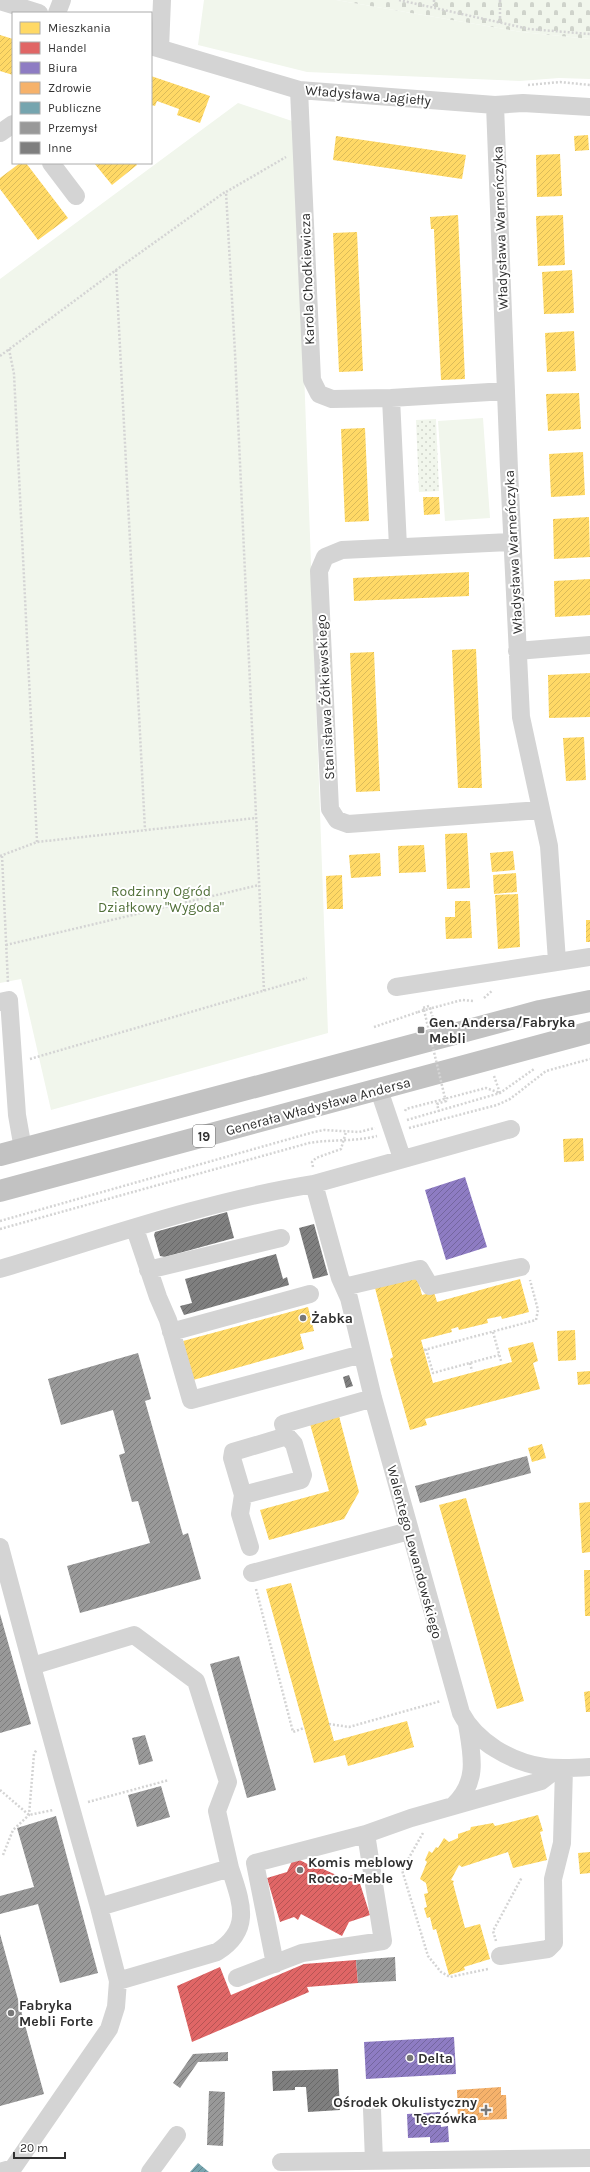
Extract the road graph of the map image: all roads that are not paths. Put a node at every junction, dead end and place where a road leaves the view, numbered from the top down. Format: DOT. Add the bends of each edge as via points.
graph roads {
  1 [pos="0,0"];
  2 [pos="62,0"];
  3 [pos="162,0"];
  4 [pos="37,12"];
  5 [pos="57,12"];
  6 [pos="155,48"];
  7 [pos="299,90"];
  8 [pos="495,105"];
  9 [pos="590,107"];
  10 [pos="12,125"];
  11 [pos="0,133"];
  12 [pos="52,164"];
  13 [pos="76,196"];
  14 [pos="506,391"];
  15 [pos="391,398"];
  16 [pos="512,542"];
  17 [pos="398,548"];
  18 [pos="590,645"];
  19 [pos="517,652"];
  20 [pos="540,810"];
  21 [pos="590,957"];
  22 [pos="556,961"];
  23 [pos="396,987"];
  24 [pos="590,993"];
  25 [pos="590,1001"];
  26 [pos="0,1002"];
  27 [pos="540,1011"];
  28 [pos="590,1032"];
  29 [pos="379,1090"];
  30 [pos="512,1129"];
  31 [pos="23,1148"];
  32 [pos="0,1155"];
  33 [pos="402,1158"];
  34 [pos="314,1184"];
  35 [pos="0,1191"];
  36 [pos="135,1229"];
  37 [pos="281,1238"];
  38 [pos="521,1267"];
  39 [pos="0,1269"];
  40 [pos="148,1270"];
  41 [pos="342,1283"];
  42 [pos="310,1294"];
  43 [pos="171,1332"];
  44 [pos="362,1354"];
  45 [pos="373,1398"];
  46 [pos="287,1436"];
  47 [pos="243,1495"];
  48 [pos="409,1531"];
  49 [pos="0,1547"];
  50 [pos="250,1547"];
  51 [pos="252,1574"];
  52 [pos="32,1666"];
  53 [pos="467,1724"];
  54 [pos="590,1767"];
  55 [pos="561,1768"];
  56 [pos="454,1805"];
  57 [pos="366,1834"];
  58 [pos="230,1868"];
  59 [pos="99,1908"];
  60 [pos="500,1956"];
  61 [pos="275,1964"];
  62 [pos="238,1978"];
  63 [pos="118,1981"];
  64 [pos="372,2110"];
  65 [pos="177,2135"];
  66 [pos="590,2158"];
  67 [pos="374,2161"];
  68 [pos="281,2162"];
  69 [pos="313,2166"];
  70 [pos="8,2171"];
  71 [pos="150,2172"];
  1 -- 4 [label="street"];
  2 -- 5 [label="street"];
  3 -- 6 [label="street"];
  6 -- 7 [label="street, Władysława Jagiełły"];
  7 -- 8 [label="street, Władysława Jagiełły"];
  7 -- 15 [label="street, Karola Chodkiewicza" via="312,380 319,394 332,399"];
  8 -- 9 [label="street, Władysława Jagiełły" via="522,103"];
  8 -- 14 [label="street, Władysława Warneńczyka"];
  10 -- 11 [label="street"];
  12 -- 13 [label="street"];
  14 -- 15 [label="street, Karola Chodkiewicza"];
  14 -- 16 [label="street, Władysława Warneńczyka"];
  15 -- 17 [label="street"];
  16 -- 17 [label="street, Stanisława Żółkiewskiego"];
  16 -- 19 [label="street, Władysława Warneńczyka"];
  17 -- 20 [label="street, Stanisława Żółkiewskiego" via="342,550 325,557 319,571 330,809 337,820 348,824"];
  18 -- 19 [label="street"];
  19 -- 20 [label="street, Władysława Warneńczyka" via="521,717"];
  20 -- 22 [label="street, Władysława Warneńczyka" via="549,846"];
  21 -- 22 [label="street"];
  22 -- 23 [label="street"];
  24 -- 27 [label="highway"];
  25 -- 27 [label="highway"];
  26 -- 31 [label="street" via="9,1000"];
  27 -- 31 [label="highway"];
  28 -- 29 [label="highway, Generała Władysława Andersa / 19"];
  29 -- 33 [label="street" via="394,1126"];
  29 -- 35 [label="highway, Generała Władysława Andersa / 19"];
  30 -- 33 [label="street"];
  31 -- 32 [label="highway"];
  33 -- 34 [label="street"];
  34 -- 36 [label="street" via="279,1190"];
  34 -- 41 [label="street, Walentego Lewandowskiego"];
  36 -- 39 [label="street"];
  36 -- 40 [label="street"];
  37 -- 40 [label="street"];
  38 -- 41 [label="street" via="430,1286 420,1269"];
  40 -- 43 [label="street"];
  41 -- 44 [label="street, Walentego Lewandowskiego" via="349,1298"];
  42 -- 43 [label="street"];
  43 -- 44 [label="street" via="191,1400"];
  44 -- 45 [label="street, Walentego Lewandowskiego"];
  45 -- 46 [label="street" via="283,1424"];
  45 -- 48 [label="street, Walentego Lewandowskiego"];
  46 -- 47 [label="street" via="233,1452 232,1458"];
  46 -- 47 [label="street" via="294,1444 303,1475 301,1480"];
  47 -- 50 [label="street" via="240,1514"];
  48 -- 51 [label="street"];
  48 -- 53 [label="street, Walentego Lewandowskiego" via="448,1671"];
  49 -- 52 [label="street"];
  52 -- 58 [label="street" via="134,1635 196,1681 228,1782 217,1811"];
  52 -- 59 [label="street"];
  53 -- 55 [label="street, Walentego Lewandowskiego" via="482,1739 517,1760"];
  53 -- 56 [label="street" via="472,1754 471,1777 466,1791"];
  54 -- 55 [label="street, Walentego Lewandowskiego"];
  55 -- 56 [label="street" via="541,1781"];
  55 -- 60 [label="street" via="562,1843 553,1879 554,1943 548,1949"];
  56 -- 57 [label="street"];
  57 -- 61 [label="street" via="255,1863"];
  57 -- 61 [label="street" via="383,1941 302,1954"];
  58 -- 59 [label="street"];
  58 -- 63 [label="street" via="242,1906 238,1933 230,1944 217,1952"];
  59 -- 63 [label="street"];
  61 -- 62 [label="street"];
  63 -- 70 [label="street" via="116,2007 109,2029"];
  64 -- 67 [label="street"];
  65 -- 71 [label="street"];
  66 -- 67 [label="street"];
  67 -- 69 [label="street"];
  68 -- 69 [label="street"];
}
